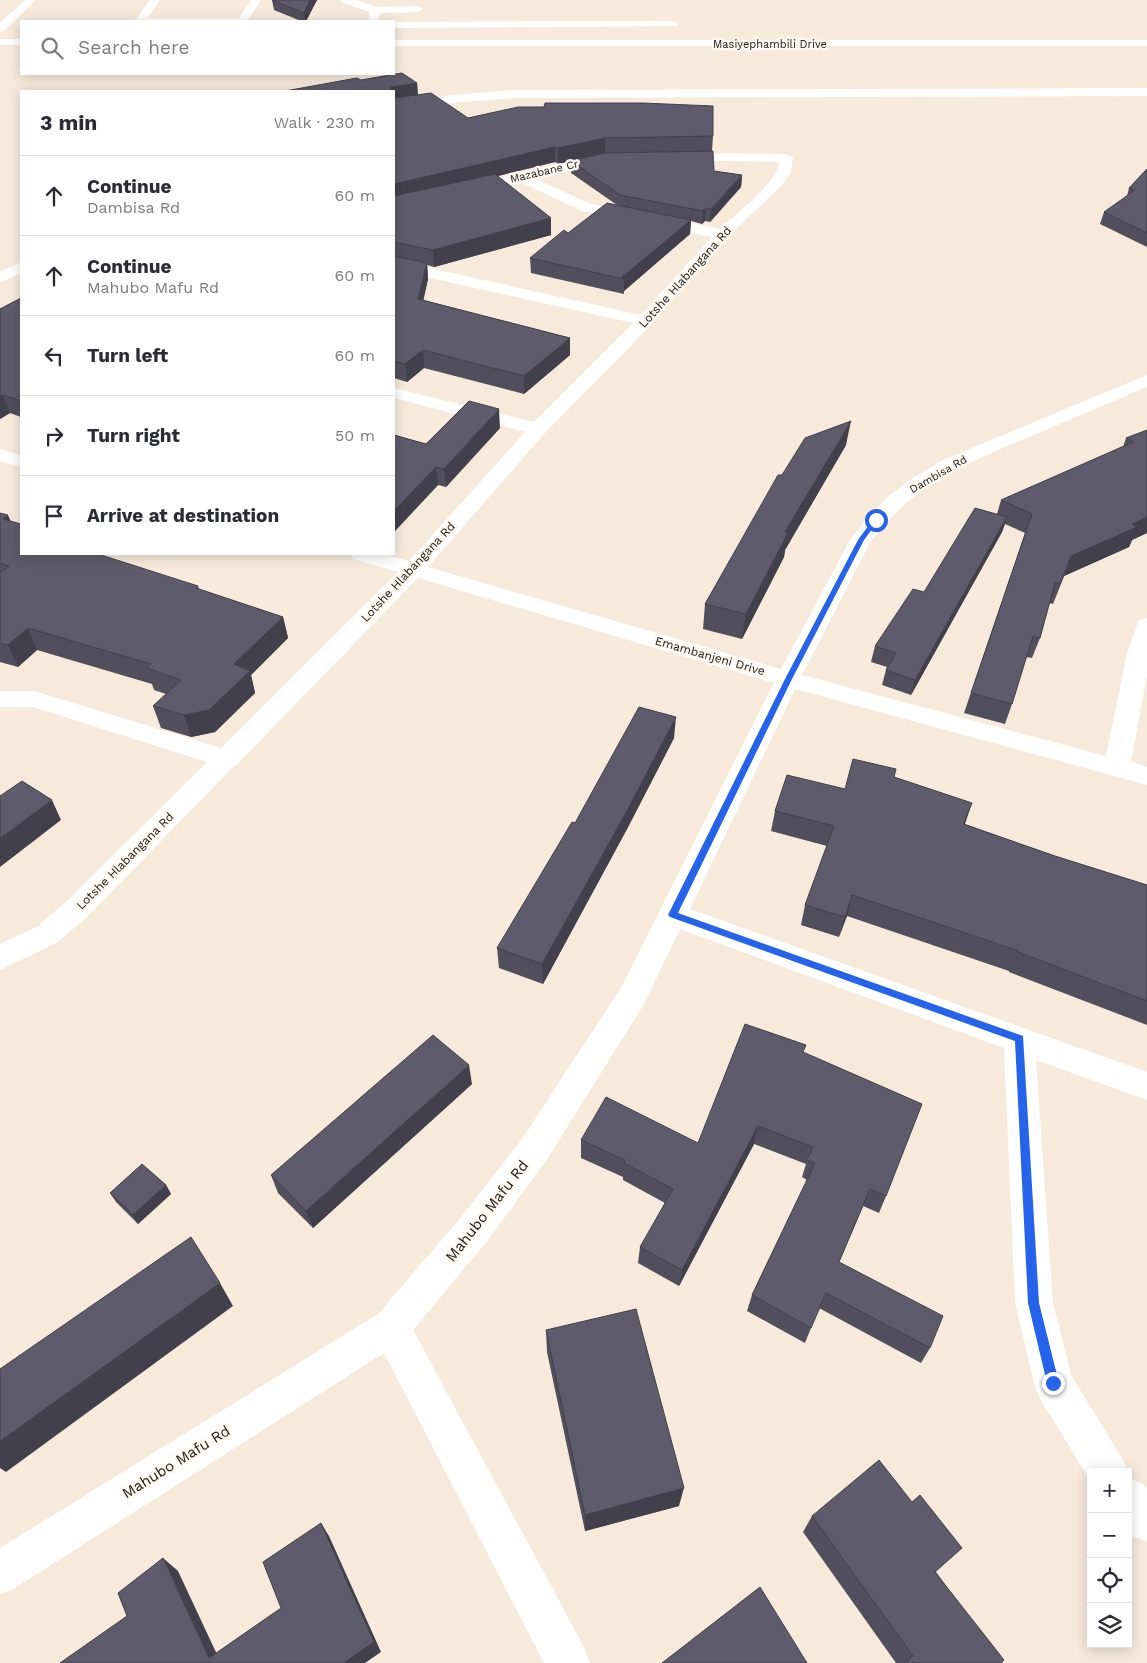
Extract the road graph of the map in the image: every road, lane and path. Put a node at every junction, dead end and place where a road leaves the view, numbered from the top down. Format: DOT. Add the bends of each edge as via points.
graph roads {
  1 [pos="30,0"];
  2 [pos="155,0"];
  3 [pos="256,0"];
  4 [pos="345,0"];
  5 [pos="434,9"];
  6 [pos="376,10"];
  7 [pos="140,20"];
  8 [pos="243,20"];
  9 [pos="373,20"];
  10 [pos="674,24"];
  11 [pos="395,25"];
  12 [pos="20,27"];
  13 [pos="1,28"];
  14 [pos="0,42"];
  15 [pos="20,42"];
  16 [pos="395,43"];
  17 [pos="1147,44"];
  18 [pos="1147,92"];
  19 [pos="395,107"];
  20 [pos="664,157"];
  21 [pos="621,158"];
  22 [pos="520,177"];
  23 [pos="395,206"];
  24 [pos="723,234"];
  25 [pos="395,265"];
  26 [pos="20,268"];
  27 [pos="0,278"];
  28 [pos="645,322"];
  29 [pos="1147,380"];
  30 [pos="395,393"];
  31 [pos="538,428"];
  32 [pos="0,456"];
  33 [pos="20,461"];
  34 [pos="365,555"];
  35 [pos="415,568"];
  36 [pos="1147,625"];
  37 [pos="788,679"];
  38 [pos="0,699"];
  39 [pos="228,759"];
  40 [pos="1117,768"];
  41 [pos="1147,776"];
  42 [pos="673,915"];
  43 [pos="0,958"];
  44 [pos="1020,1039"];
  45 [pos="1147,1086"];
  46 [pos="391,1327"];
  47 [pos="1106,1468"];
  48 [pos="1132,1503"];
  49 [pos="1147,1521"];
  50 [pos="0,1573"];
  51 [pos="568,1663"];
  1 -- 13 [label="street"];
  2 -- 7 [label="street"];
  3 -- 8 [label="street"];
  4 -- 6 [label="street"];
  5 -- 6 [label="street"];
  6 -- 9 [label="street"];
  10 -- 11 [label="street"];
  12 -- 13 [label="street"];
  14 -- 15 [label="street"];
  16 -- 17 [label="street, Masiyephambili Drive"];
  18 -- 19 [label="street" via="513,94"];
  20 -- 24 [label="street, Lotshe Hlabangana Rd" via="786,158 784,174"];
  21 -- 22 [label="street, Mazabane Cr" via="578,163"];
  22 -- 23 [label="street, Mazabane Cr"];
  22 -- 24 [label="street" via="588,208"];
  24 -- 28 [label="street, Lotshe Hlabangana Rd"];
  25 -- 28 [label="street"];
  26 -- 27 [label="street"];
  28 -- 31 [label="street, Lotshe Hlabangana Rd"];
  29 -- 37 [label="street, Dambisa Rd" via="950,464 896,500 861,540"];
  30 -- 31 [label="street"];
  31 -- 35 [label="street, Lotshe Hlabangana Rd"];
  32 -- 33 [label="street"];
  34 -- 35 [label="street, Emambanjeni Drive"];
  35 -- 37 [label="street, Emambanjeni Drive"];
  35 -- 39 [label="street, Lotshe Hlabangana Rd"];
  36 -- 40 [label="street" via="1138,653"];
  37 -- 40 [label="street, Emambanjeni Drive"];
  37 -- 42 [label="street, Mahubo Mafu Rd"];
  38 -- 39 [label="street" via="34,699"];
  39 -- 43 [label="street, Lotshe Hlabangana Rd" via="78,908 48,934"];
  40 -- 41 [label="street, Emambanjeni Drive"];
  42 -- 44 [label="street"];
  42 -- 46 [label="street, Mahubo Mafu Rd" via="633,995 534,1150 475,1228"];
  44 -- 45 [label="street"];
  44 -- 47 [label="street" via="1034,1303 1053,1383"];
  46 -- 50 [label="street, Mahubo Mafu Rd"];
  46 -- 51 [label="street"];
  48 -- 49 [label="street"];
}
